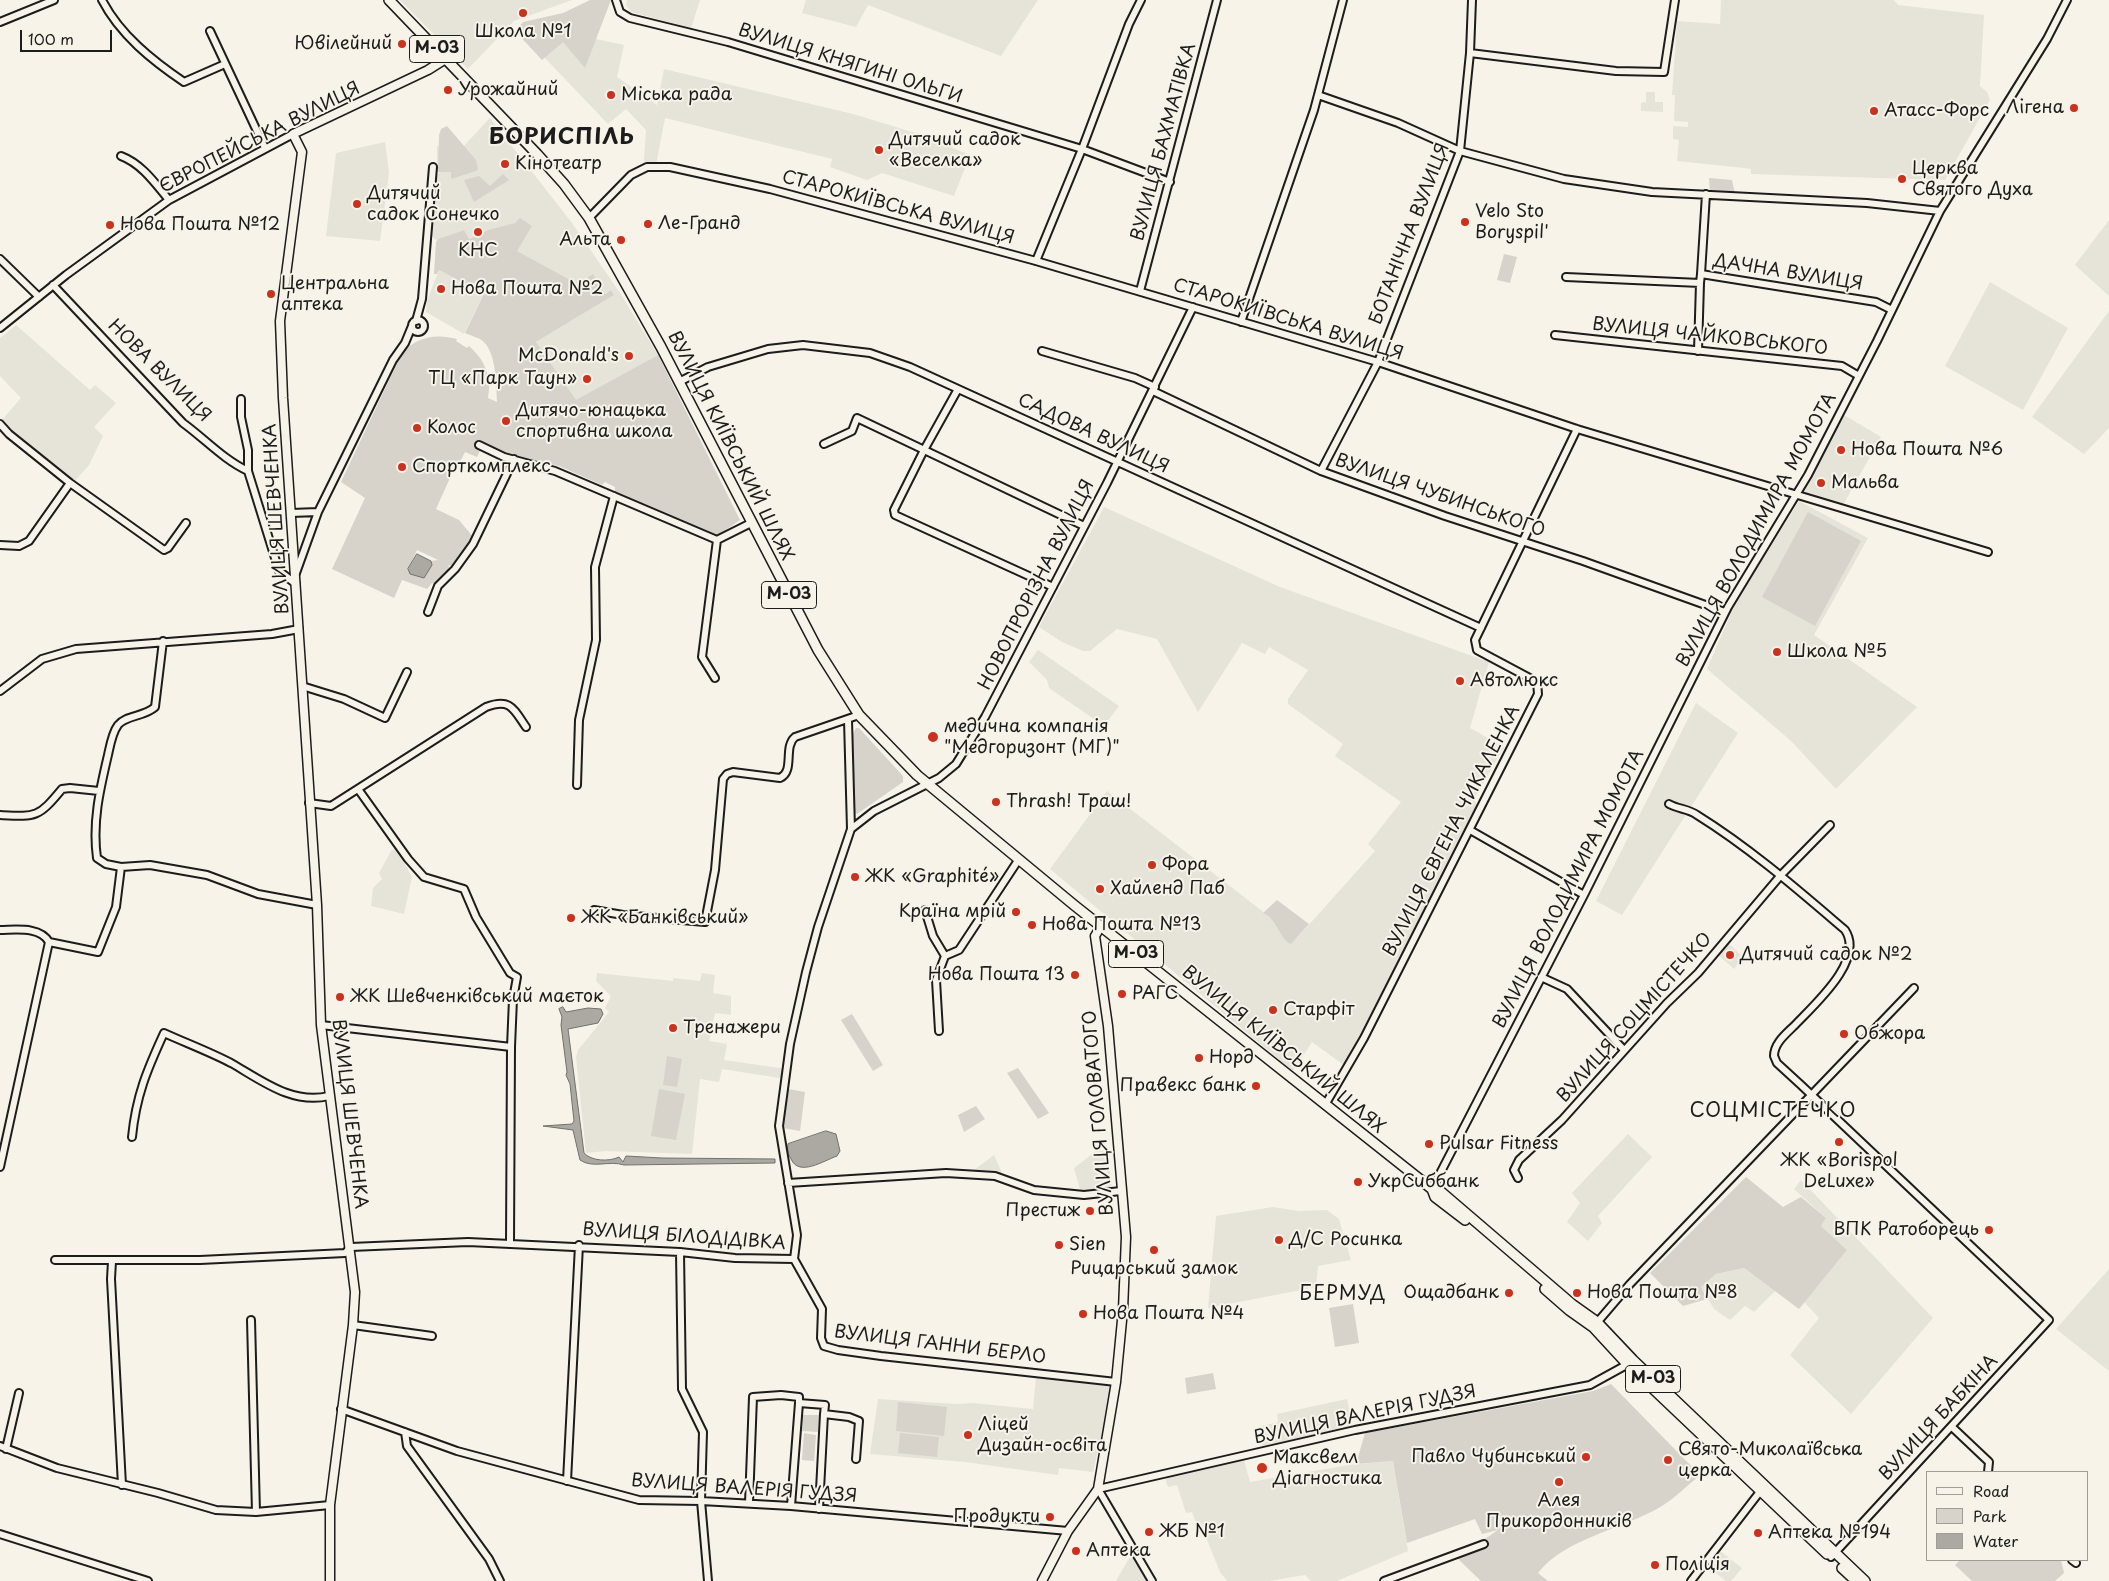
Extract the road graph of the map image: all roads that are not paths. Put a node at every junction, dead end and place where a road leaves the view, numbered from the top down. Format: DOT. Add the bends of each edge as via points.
graph roads {
  1 [pos="54,0"];
  2 [pos="102,0"];
  3 [pos="389,0"];
  4 [pos="616,0"];
  5 [pos="1141,0"];
  6 [pos="1217,0"];
  7 [pos="1343,0"];
  8 [pos="1472,0"];
  9 [pos="1675,0"];
  10 [pos="2067,0"];
  11 [pos="0,22"];
  12 [pos="210,31"];
  13 [pos="1470,53"];
  14 [pos="447,58"];
  15 [pos="225,64"];
  16 [pos="1318,94"];
  17 [pos="292,134"];
  18 [pos="265,148"];
  19 [pos="1082,150"];
  20 [pos="1460,151"];
  21 [pos="121,156"];
  22 [pos="433,167"];
  23 [pos="1170,182"];
  24 [pos="1706,194"];
  25 [pos="169,200"];
  26 [pos="1940,211"];
  27 [pos="588,218"];
  28 [pos="0,259"];
  29 [pos="1036,261"];
  30 [pos="1701,274"];
  31 [pos="1566,277"];
  32 [pos="1700,283"];
  33 [pos="53,285"];
  34 [pos="1140,292"];
  35 [pos="39,296"];
  36 [pos="1193,307"];
  37 [pos="1892,310"];
  38 [pos="1241,322"];
  39 [pos="416,323"];
  40 [pos="0,328"];
  41 [pos="420,332"];
  42 [pos="1555,336"];
  43 [pos="405,343"];
  44 [pos="1042,351"];
  45 [pos="1698,351"];
  46 [pos="1378,362"];
  47 [pos="1859,376"];
  48 [pos="679,382"];
  49 [pos="958,389"];
  50 [pos="1154,389"];
  51 [pos="242,399"];
  52 [pos="0,424"];
  53 [pos="1577,429"];
  54 [pos="824,444"];
  55 [pos="479,445"];
  56 [pos="924,450"];
  57 [pos="514,459"];
  58 [pos="1117,462"];
  59 [pos="248,471"];
  60 [pos="1321,471"];
  61 [pos="70,483"];
  62 [pos="1795,495"];
  63 [pos="614,496"];
  64 [pos="318,512"];
  65 [pos="291,513"];
  66 [pos="186,523"];
  67 [pos="753,524"];
  68 [pos="1084,526"];
  69 [pos="717,540"];
  70 [pos="1523,542"];
  71 [pos="0,545"];
  72 [pos="1988,552"];
  73 [pos="296,573"];
  74 [pos="296,584"];
  75 [pos="1053,587"];
  76 [pos="428,612"];
  77 [pos="1725,612"];
  78 [pos="1481,628"];
  79 [pos="299,629"];
  80 [pos="163,641"];
  81 [pos="407,672"];
  82 [pos="715,678"];
  83 [pos="302,686"];
  84 [pos="0,691"];
  85 [pos="859,715"];
  86 [pos="848,720"];
  87 [pos="526,726"];
  88 [pos="927,783"];
  89 [pos="577,785"];
  90 [pos="358,789"];
  91 [pos="99,791"];
  92 [pos="309,803"];
  93 [pos="1669,804"];
  94 [pos="0,815"];
  95 [pos="1830,825"];
  96 [pos="852,829"];
  97 [pos="1470,830"];
  98 [pos="1019,859"];
  99 [pos="121,867"];
  100 [pos="1781,875"];
  101 [pos="1584,894"];
  102 [pos="316,906"];
  103 [pos="594,910"];
  104 [pos="925,910"];
  105 [pos="1101,926"];
  106 [pos="0,930"];
  107 [pos="48,940"];
  108 [pos="945,956"];
  109 [pos="1541,977"];
  110 [pos="1914,988"];
  111 [pos="321,1025"];
  112 [pos="939,1031"];
  113 [pos="511,1046"];
  114 [pos="1624,1050"];
  115 [pos="329,1096"];
  116 [pos="1812,1096"];
  117 [pos="1324,1105"];
  118 [pos="133,1134"];
  119 [pos="3,1146"];
  120 [pos="0,1167"];
  121 [pos="1518,1178"];
  122 [pos="788,1183"];
  123 [pos="1432,1189"];
  124 [pos="1121,1191"];
  125 [pos="510,1244"];
  126 [pos="579,1246"];
  127 [pos="350,1247"];
  128 [pos="680,1252"];
  129 [pos="794,1259"];
  130 [pos="55,1260"];
  131 [pos="112,1261"];
  132 [pos="251,1320"];
  133 [pos="353,1325"];
  134 [pos="1595,1325"];
  135 [pos="432,1336"];
  136 [pos="1630,1363"];
  137 [pos="1116,1382"];
  138 [pos="19,1394"];
  139 [pos="799,1403"];
  140 [pos="341,1409"];
  141 [pos="824,1414"];
  142 [pos="1952,1427"];
  143 [pos="405,1432"];
  144 [pos="3,1447"];
  145 [pos="856,1459"];
  146 [pos="1988,1471"];
  147 [pos="567,1482"];
  148 [pos="122,1485"];
  149 [pos="1763,1488"];
  150 [pos="1098,1489"];
  151 [pos="701,1501"];
  152 [pos="749,1503"];
  153 [pos="330,1505"];
  154 [pos="791,1506"];
  155 [pos="819,1509"];
  156 [pos="256,1512"];
  157 [pos="1068,1531"];
  158 [pos="0,1534"];
  159 [pos="1484,1544"];
  160 [pos="1832,1555"];
  161 [pos="148,1581"];
  162 [pos="330,1581"];
  163 [pos="500,1581"];
  164 [pos="708,1581"];
  165 [pos="1042,1581"];
  166 [pos="1152,1581"];
  167 [pos="1384,1581"];
  168 [pos="1691,1581"];
  169 [pos="1856,1581"];
  170 [pos="1866,1581"];
  1 -- 11 [label="street"];
  2 -- 15 [label="street" via="122,30 156,63 184,82"];
  3 -- 14 [label="highway, ВУЛИЦЯ КИЇВСЬКИЙ ШЛЯХ / М-03"];
  4 -- 19 [label="street, ВУЛИЦЯ КНЯГИНІ ОЛЬГИ" via="620,12 630,18 728,42"];
  5 -- 19 [label="street" via="1102,92"];
  6 -- 23 [label="street, ВУЛИЦЯ БАХМАТІВКА"];
  7 -- 16 [label="street"];
  8 -- 13 [label="street, БОТАНІЧНА ВУЛИЦЯ"];
  9 -- 13 [label="street" via="1664,72 1616,71"];
  10 -- 26 [label="street, ВУЛИЦЯ ВОЛОДИМИРА МОМОТА" via="2047,39"];
  12 -- 15 [label="street"];
  13 -- 20 [label="street, БОТАНІЧНА ВУЛИЦЯ"];
  14 -- 17 [label="main road, ЄВРОПЕЙСЬКА ВУЛИЦЯ"];
  14 -- 27 [label="highway, ВУЛИЦЯ КИЇВСЬКИЙ ШЛЯХ / М-03" via="564,184"];
  15 -- 18 [label="street"];
  16 -- 20 [label="street" via="1398,123"];
  16 -- 38 [label="street"];
  17 -- 18 [label="street, ЄВРОПЕЙСЬКА ВУЛИЦЯ"];
  17 -- 65 [label="main road, ВУЛИЦЯ ШЕВЧЕНКА" via="302,152 280,321"];
  18 -- 25 [label="street, ЄВРОПЕЙСЬКА ВУЛИЦЯ"];
  19 -- 23 [label="street, ВУЛИЦЯ КНЯГИНІ ОЛЬГИ"];
  19 -- 29 [label="street"];
  20 -- 24 [label="street" via="1564,179 1652,192"];
  20 -- 46 [label="street, БОТАНІЧНА ВУЛИЦЯ"];
  21 -- 25 [label="street" via="142,169"];
  22 -- 39 [label="street" via="420,311"];
  23 -- 34 [label="street, ВУЛИЦЯ БАХМАТІВКА"];
  24 -- 26 [label="street" via="1867,202"];
  24 -- 30 [label="street"];
  25 -- 33 [label="street, ЄВРОПЕЙСЬКА ВУЛИЦЯ"];
  26 -- 37 [label="street, ВУЛИЦЯ ВОЛОДИМИРА МОМОТА"];
  27 -- 29 [label="street, СТАРОКИЇВСЬКА ВУЛИЦЯ" via="631,175 648,167 670,167 770,189"];
  27 -- 48 [label="highway, ВУЛИЦЯ КИЇВСЬКИЙ ШЛЯХ / М-03" via="620,270"];
  28 -- 35 [label="street"];
  29 -- 34 [label="street, СТАРОКИЇВСЬКА ВУЛИЦЯ"];
  30 -- 32 [label="street, ДАЧНА ВУЛИЦЯ"];
  30 -- 37 [label="street, ДАЧНА ВУЛИЦЯ" via="1876,302"];
  31 -- 32 [label="street, ДАЧНА ВУЛИЦЯ"];
  32 -- 45 [label="street"];
  33 -- 35 [label="street, ЄВРОПЕЙСЬКА ВУЛИЦЯ"];
  33 -- 59 [label="street, НОВА ВУЛИЦЯ" via="183,423 231,463"];
  34 -- 36 [label="street, СТАРОКИЇВСЬКА ВУЛИЦЯ"];
  35 -- 40 [label="street, ЄВРОПЕЙСЬКА ВУЛИЦЯ"];
  36 -- 38 [label="street, СТАРОКИЇВСЬКА ВУЛИЦЯ"];
  36 -- 50 [label="street, НОВОПРОРІЗНА ВУЛИЦЯ"];
  37 -- 47 [label="street, ВУЛИЦЯ ВОЛОДИМИРА МОМОТА"];
  38 -- 46 [label="street, СТАРОКИЇВСЬКА ВУЛИЦЯ"];
  39 -- 41 [label="street" via="414,331"];
  39 -- 41 [label="street" via="424,328"];
  39 -- 43 [label="street"];
  41 -- 43 [label="street"];
  42 -- 45 [label="street, ВУЛИЦЯ ЧАЙКОВСЬКОГО"];
  43 -- 64 [label="street" via="392,360"];
  44 -- 50 [label="street" via="1135,378"];
  45 -- 47 [label="street, ВУЛИЦЯ ЧАЙКОВСЬКОГО" via="1842,366"];
  46 -- 53 [label="street, СТАРОКИЇВСЬКА ВУЛИЦЯ"];
  46 -- 60 [label="street, БОТАНІЧНА ВУЛИЦЯ"];
  47 -- 62 [label="street, ВУЛИЦЯ ВОЛОДИМИРА МОМОТА"];
  48 -- 49 [label="street, САДОВА ВУЛИЦЯ" via="708,367 768,349 803,345 870,354 910,367"];
  48 -- 67 [label="highway, ВУЛИЦЯ КИЇВСЬКИЙ ШЛЯХ / М-03"];
  49 -- 56 [label="street"];
  49 -- 58 [label="street, САДОВА ВУЛИЦЯ"];
  50 -- 58 [label="street, НОВОПРОРІЗНА ВУЛИЦЯ"];
  50 -- 60 [label="street, ВУЛИЦЯ ЧУБИНСЬКОГО"];
  51 -- 59 [label="street"];
  52 -- 61 [label="street"];
  53 -- 62 [label="street, СТАРОКИЇВСЬКА ВУЛИЦЯ"];
  53 -- 70 [label="street, ВУЛИЦЯ ЄВГЕНА ЧИКАЛЕНКА"];
  54 -- 56 [label="street" via="852,431 857,418"];
  55 -- 57 [label="street"];
  56 -- 68 [label="street"];
  56 -- 75 [label="street" via="894,510 895,515"];
  57 -- 63 [label="street" via="555,471"];
  57 -- 76 [label="street" via="473,544 438,586"];
  58 -- 68 [label="street, НОВОПРОРІЗНА ВУЛИЦЯ"];
  58 -- 78 [label="street, САДОВА ВУЛИЦЯ"];
  59 -- 74 [label="street" via="279,570"];
  60 -- 70 [label="street, ВУЛИЦЯ ЧУБИНСЬКОГО"];
  61 -- 66 [label="street" via="164,550"];
  61 -- 71 [label="street" via="29,541 19,546"];
  62 -- 72 [label="street, СТАРОКИЇВСЬКА ВУЛИЦЯ"];
  62 -- 77 [label="street, ВУЛИЦЯ ВОЛОДИМИРА МОМОТА"];
  63 -- 69 [label="street"];
  63 -- 89 [label="street" via="595,567 596,640 579,720"];
  64 -- 65 [label="street"];
  64 -- 73 [label="street"];
  65 -- 73 [label="main road, ВУЛИЦЯ ШЕВЧЕНКА"];
  67 -- 69 [label="street"];
  67 -- 85 [label="highway, ВУЛИЦЯ КИЇВСЬКИЙ ШЛЯХ / М-03" via="818,650"];
  68 -- 75 [label="street, НОВОПРОРІЗНА ВУЛИЦЯ"];
  69 -- 82 [label="street" via="702,657"];
  70 -- 77 [label="street, ВУЛИЦЯ ЧУБИНСЬКОГО"];
  70 -- 78 [label="street, ВУЛИЦЯ ЄВГЕНА ЧИКАЛЕНКА"];
  73 -- 74 [label="main road, ВУЛИЦЯ ШЕВЧЕНКА"];
  74 -- 79 [label="main road, ВУЛИЦЯ ШЕВЧЕНКА"];
  75 -- 88 [label="street, НОВОПРОРІЗНА ВУЛИЦЯ" via="985,718 956,764"];
  77 -- 101 [label="street, ВУЛИЦЯ ВОЛОДИМИРА МОМОТА"];
  78 -- 97 [label="street, ВУЛИЦЯ ЄВГЕНА ЧИКАЛЕНКА" via="1475,640 1477,650 1537,682 1538,694"];
  79 -- 80 [label="street" via="272,634"];
  79 -- 83 [label="main road, ВУЛИЦЯ ШЕВЧЕНКА"];
  80 -- 84 [label="street" via="61,652 42,660"];
  80 -- 91 [label="street" via="155,707 148,714 127,719 118,725"];
  81 -- 83 [label="street" via="385,718 344,699"];
  83 -- 92 [label="main road, ВУЛИЦЯ ШЕВЧЕНКА"];
  85 -- 86 [label="street"];
  85 -- 88 [label="highway, ВУЛИЦЯ КИЇВСЬКИЙ ШЛЯХ / М-03"];
  86 -- 96 [label="street, ВУЛИЦЯ БІЛОДІДІВКА"];
  86 -- 103 [label="street" via="792,740 787,772 780,778 727,774 723,780 715,870 705,922"];
  87 -- 90 [label="street" via="512,706 496,703"];
  88 -- 96 [label="street, НОВОПРОРІЗНА ВУЛИЦЯ" via="874,811"];
  88 -- 98 [label="highway, ВУЛИЦЯ КИЇВСЬКИЙ ШЛЯХ / М-03"];
  90 -- 92 [label="street" via="330,806"];
  90 -- 113 [label="street" via="424,877 464,889 476,917 510,973 517,977"];
  91 -- 94 [label="street" via="62,789 46,809 36,815"];
  91 -- 99 [label="street" via="95,829 97,858"];
  92 -- 102 [label="main road, ВУЛИЦЯ ШЕВЧЕНКА"];
  93 -- 100 [label="street" via="1695,813"];
  95 -- 100 [label="street, ВУЛИЦЯ СОЦМІСТЕЧКО"];
  96 -- 122 [label="street, ВУЛИЦЯ БІЛОДІДІВКА" via="818,927 790,1044 779,1126"];
  97 -- 101 [label="street"];
  97 -- 117 [label="street, ВУЛИЦЯ ЄВГЕНА ЧИКАЛЕНКА" via="1364,1038"];
  98 -- 105 [label="highway, ВУЛИЦЯ КИЇВСЬКИЙ ШЛЯХ / М-03"];
  98 -- 108 [label="street" via="959,950"];
  99 -- 102 [label="street" via="150,865 207,874 258,894"];
  99 -- 107 [label="street" via="116,907 98,952"];
  100 -- 114 [label="street, ВУЛИЦЯ СОЦМІСТЕЧКО" via="1698,973"];
  100 -- 116 [label="street" via="1845,930 1851,946 1845,965 1823,995 1774,1050 1777,1063"];
  101 -- 109 [label="street, ВУЛИЦЯ ВОЛОДИМИРА МОМОТА"];
  102 -- 111 [label="main road, ВУЛИЦЯ ШЕВЧЕНКА"];
  104 -- 108 [label="street" via="933,936"];
  105 -- 117 [label="highway, ВУЛИЦЯ КИЇВСЬКИЙ ШЛЯХ / М-03"];
  105 -- 124 [label="main road, ВУЛИЦЯ ГОЛОВАТОГО" via="1095,936 1108,1026"];
  106 -- 107 [label="street" via="32,930"];
  107 -- 119 [label="street"];
  108 -- 112 [label="street" via="936,980"];
  109 -- 114 [label="street" via="1567,989"];
  109 -- 123 [label="street, ВУЛИЦЯ ВОЛОДИМИРА МОМОТА"];
  110 -- 116 [label="street"];
  111 -- 113 [label="street"];
  111 -- 115 [label="main road, ВУЛИЦЯ ШЕВЧЕНКА"];
  113 -- 125 [label="street"];
  114 -- 121 [label="street, ВУЛИЦЯ СОЦМІСТЕЧКО" via="1562,1120 1519,1160 1514,1172"];
  115 -- 118 [label="street" via="304,1098 274,1090 230,1062 164,1033 134,1112"];
  115 -- 127 [label="main road, ВУЛИЦЯ ШЕВЧЕНКА"];
  116 -- 134 [label="street" via="1630,1284"];
  116 -- 142 [label="street, ВУЛИЦЯ БАБКІНА" via="2049,1320"];
  117 -- 123 [label="highway, ВУЛИЦЯ КИЇВСЬКИЙ ШЛЯХ / М-03"];
  119 -- 120 [label="street"];
  122 -- 124 [label="street" via="946,1174 994,1176 1034,1190 1084,1195"];
  122 -- 129 [label="street, ВУЛИЦЯ БІЛОДІДІВКА" via="797,1234"];
  123 -- 134 [label="highway, ВУЛИЦЯ КИЇВСЬКИЙ ШЛЯХ / М-03" via="1435,1197 1569,1310"];
  124 -- 137 [label="main road, ВУЛИЦЯ ГОЛОВАТОГО" via="1126,1242 1124,1310"];
  125 -- 126 [label="street, ВУЛИЦЯ БІЛОДІДІВКА"];
  125 -- 127 [label="street, ВУЛИЦЯ БІЛОДІДІВКА" via="468,1242"];
  126 -- 128 [label="street, ВУЛИЦЯ БІЛОДІДІВКА"];
  126 -- 147 [label="street"];
  127 -- 131 [label="street, ВУЛИЦЯ БІЛОДІДІВКА" via="345,1253"];
  127 -- 133 [label="main road, ВУЛИЦЯ ШЕВЧЕНКА" via="355,1292"];
  128 -- 129 [label="street, ВУЛИЦЯ БІЛОДІДІВКА" via="735,1258"];
  128 -- 151 [label="street" via="682,1389 702,1432"];
  129 -- 137 [label="street, ВУЛИЦЯ ГАННИ БЕРЛО" via="822,1309 821,1338 824,1346 881,1356"];
  130 -- 131 [label="street, ВУЛИЦЯ БІЛОДІДІВКА"];
  131 -- 148 [label="street"];
  132 -- 156 [label="street"];
  133 -- 135 [label="street"];
  133 -- 140 [label="main road, ВУЛИЦЯ ШЕВЧЕНКА"];
  134 -- 136 [label="highway, ВУЛИЦЯ КИЇВСЬКИЙ ШЛЯХ / М-03"];
  136 -- 149 [label="highway, ВУЛИЦЯ КИЇВСЬКИЙ ШЛЯХ / М-03"];
  136 -- 150 [label="street, ВУЛИЦЯ ВАЛЕРІЯ ГУДЗЯ" via="1590,1385 1355,1430"];
  137 -- 150 [label="main road, ВУЛИЦЯ ГОЛОВАТОГО"];
  138 -- 144 [label="street"];
  139 -- 141 [label="street" via="825,1405"];
  139 -- 152 [label="street" via="799,1398 781,1395 753,1397"];
  139 -- 154 [label="street"];
  140 -- 143 [label="street, ВУЛИЦЯ ВАЛЕРІЯ ГУДЗЯ"];
  140 -- 153 [label="main road, ВУЛИЦЯ ШЕВЧЕНКА"];
  141 -- 145 [label="street" via="849,1416 859,1421"];
  141 -- 155 [label="street"];
  142 -- 146 [label="street" via="1989,1462"];
  142 -- 160 [label="street, ВУЛИЦЯ БАБКІНА"];
  143 -- 147 [label="street, ВУЛИЦЯ ВАЛЕРІЯ ГУДЗЯ" via="457,1451"];
  143 -- 163 [label="street" via="408,1446 489,1559"];
  144 -- 148 [label="street" via="57,1468"];
  147 -- 151 [label="street, ВУЛИЦЯ ВАЛЕРІЯ ГУДЗЯ" via="639,1500"];
  148 -- 156 [label="street" via="216,1510"];
  149 -- 160 [label="highway, ВУЛИЦЯ КИЇВСЬКИЙ ШЛЯХ / М-03"];
  149 -- 168 [label="street"];
  150 -- 157 [label="main road, ВУЛИЦЯ ГОЛОВАТОГО"];
  150 -- 166 [label="street"];
  151 -- 152 [label="street, ВУЛИЦЯ ВАЛЕРІЯ ГУДЗЯ"];
  151 -- 164 [label="street"];
  152 -- 154 [label="street, ВУЛИЦЯ ВАЛЕРІЯ ГУДЗЯ"];
  153 -- 156 [label="street"];
  153 -- 162 [label="main road, ВУЛИЦЯ ШЕВЧЕНКА"];
  154 -- 155 [label="street, ВУЛИЦЯ ВАЛЕРІЯ ГУДЗЯ"];
  155 -- 157 [label="street, ВУЛИЦЯ ВАЛЕРІЯ ГУДЗЯ"];
  157 -- 165 [label="main road, ВУЛИЦЯ ГОЛОВАТОГО"];
  158 -- 161 [label="street"];
  159 -- 167 [label="street"];
  160 -- 169 [label="highway, ВУЛИЦЯ КИЇВСЬКИЙ ШЛЯХ / М-03"];
  160 -- 170 [label="highway, ВУЛИЦЯ КИЇВСЬКИЙ ШЛЯХ / М-03"];
}
